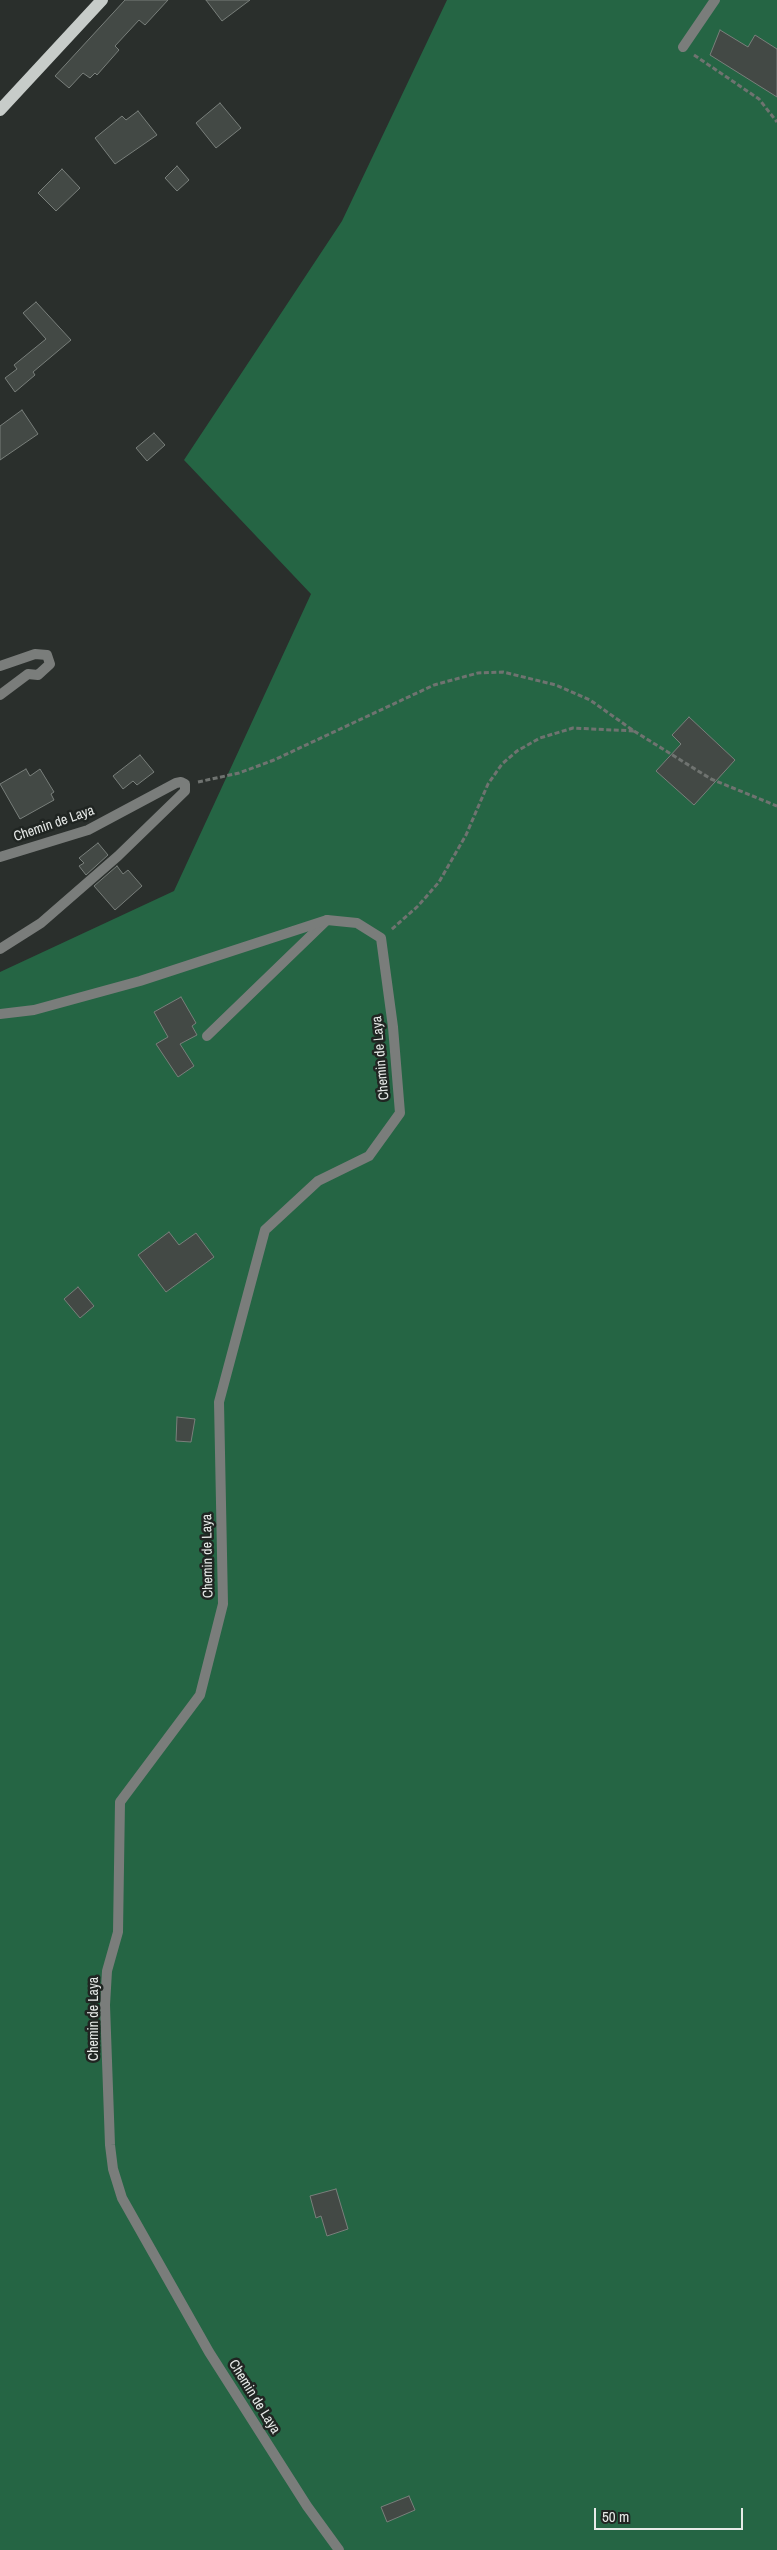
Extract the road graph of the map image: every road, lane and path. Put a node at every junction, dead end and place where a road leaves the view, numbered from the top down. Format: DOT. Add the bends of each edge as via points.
graph roads {
  1 [pos="102,0"];
  2 [pos="715,0"];
  3 [pos="683,47"];
  4 [pos="0,110"];
  5 [pos="777,122"];
  6 [pos="0,666"];
  7 [pos="0,695"];
  8 [pos="634,731"];
  9 [pos="186,784"];
  10 [pos="777,806"];
  11 [pos="0,857"];
  12 [pos="327,920"];
  13 [pos="382,938"];
  14 [pos="0,949"];
  15 [pos="0,1014"];
  16 [pos="207,1036"];
  17 [pos="339,2550"];
  1 -- 4 [label="main road"];
  2 -- 3 [label="street"];
  3 -- 5 [label="path" via="759,100"];
  6 -- 7 [label="street" via="36,654 47,655 50,664 38,675 28,674"];
  8 -- 9 [label="path" via="590,700 556,685 503,672 478,673 434,685 239,773"];
  8 -- 10 [label="path" via="711,779"];
  8 -- 13 [label="path" via="573,728 540,738 517,751 502,764 488,784 466,835 439,882"];
  9 -- 11 [label="street, Chemin de Laya" via="176,783 88,830"];
  9 -- 14 [label="street" via="185,791 118,856 40,923"];
  12 -- 13 [label="street" via="357,923"];
  12 -- 15 [label="street" via="140,981 34,1010"];
  12 -- 16 [label="street"];
  13 -- 17 [label="street, Chemin de Laya" via="400,1113 369,1156 318,1181 265,1230 219,1402 223,1604 200,1695 120,1802 118,1932 107,1972 105,2005 110,2145 122,2198 209,2352 307,2506"];
}
